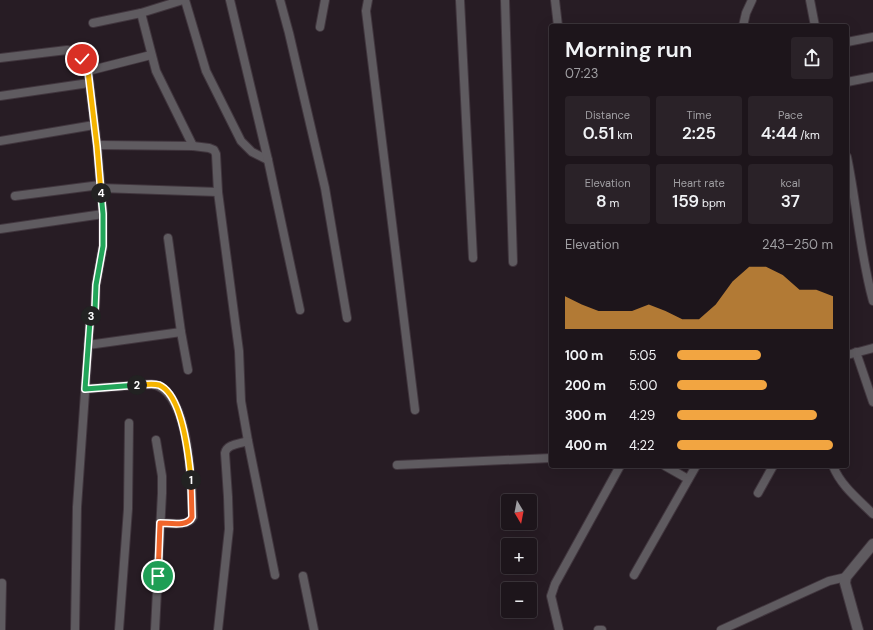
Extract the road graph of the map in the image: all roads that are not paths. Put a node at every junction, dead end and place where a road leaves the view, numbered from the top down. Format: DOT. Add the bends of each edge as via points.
graph roads {
  1 [pos="184,0"];
  2 [pos="230,0"];
  3 [pos="280,0"];
  4 [pos="325,0"];
  5 [pos="368,0"];
  6 [pos="460,0"];
  7 [pos="505,0"];
  8 [pos="555,0"];
  9 [pos="752,0"];
  10 [pos="810,0"];
  11 [pos="141,13"];
  12 [pos="93,23"];
  13 [pos="558,24"];
  14 [pos="743,24"];
  15 [pos="815,24"];
  16 [pos="320,27"];
  17 [pos="873,37"];
  18 [pos="849,42"];
  19 [pos="151,55"];
  20 [pos="0,58"];
  21 [pos="88,71"];
  22 [pos="873,77"];
  23 [pos="849,82"];
  24 [pos="89,83"];
  25 [pos="0,96"];
  26 [pos="94,125"];
  27 [pos="0,141"];
  28 [pos="97,146"];
  29 [pos="193,146"];
  30 [pos="268,160"];
  31 [pos="849,167"];
  32 [pos="100,186"];
  33 [pos="218,192"];
  34 [pos="15,196"];
  35 [pos="103,214"];
  36 [pos="0,229"];
  37 [pos="168,238"];
  38 [pos="473,258"];
  39 [pos="513,262"];
  40 [pos="873,301"];
  41 [pos="300,310"];
  42 [pos="347,318"];
  43 [pos="181,332"];
  44 [pos="88,345"];
  45 [pos="873,348"];
  46 [pos="856,352"];
  47 [pos="849,354"];
  48 [pos="188,370"];
  49 [pos="85,389"];
  50 [pos="873,402"];
  51 [pos="415,410"];
  52 [pos="129,423"];
  53 [pos="156,440"];
  54 [pos="248,441"];
  55 [pos="549,458"];
  56 [pos="397,465"];
  57 [pos="619,468"];
  58 [pos="669,468"];
  59 [pos="695,468"];
  60 [pos="772,468"];
  61 [pos="834,468"];
  62 [pos="688,479"];
  63 [pos="758,493"];
  64 [pos="873,514"];
  65 [pos="160,523"];
  66 [pos="873,544"];
  67 [pos="275,575"];
  68 [pos="634,575"];
  69 [pos="303,576"];
  70 [pos="846,577"];
  71 [pos="2,583"];
  72 [pos="1,630"];
  73 [pos="75,630"];
  74 [pos="119,630"];
  75 [pos="155,630"];
  76 [pos="218,630"];
  77 [pos="314,630"];
  78 [pos="559,630"];
  79 [pos="598,630"];
  80 [pos="602,630"];
  81 [pos="721,630"];
  82 [pos="858,630"];
  1 -- 11 [label="street"];
  1 -- 30 [label="street" via="206,72 241,141 252,152"];
  2 -- 30 [label="street"];
  3 -- 42 [label="street" via="325,188"];
  4 -- 16 [label="street"];
  5 -- 51 [label="street" via="366,11"];
  6 -- 38 [label="street"];
  7 -- 39 [label="street"];
  8 -- 13 [label="street"];
  9 -- 14 [label="street"];
  10 -- 15 [label="street"];
  11 -- 12 [label="street"];
  11 -- 19 [label="street"];
  17 -- 18 [label="street"];
  19 -- 21 [label="street"];
  19 -- 29 [label="street" via="156,71"];
  20 -- 21 [label="street" via="67,50 78,54"];
  21 -- 24 [label="street"];
  22 -- 23 [label="street"];
  24 -- 25 [label="street"];
  24 -- 26 [label="street"];
  26 -- 27 [label="street"];
  26 -- 28 [label="street"];
  28 -- 29 [label="street"];
  28 -- 32 [label="street"];
  29 -- 33 [label="street" via="214,150"];
  30 -- 41 [label="street"];
  31 -- 40 [label="street"];
  32 -- 33 [label="street"];
  32 -- 34 [label="street"];
  32 -- 35 [label="street"];
  33 -- 54 [label="street" via="239,351 241,401"];
  35 -- 36 [label="street"];
  35 -- 44 [label="street" via="103,246"];
  37 -- 43 [label="street"];
  43 -- 44 [label="street"];
  43 -- 48 [label="street"];
  44 -- 49 [label="street"];
  45 -- 46 [label="street"];
  46 -- 47 [label="street"];
  46 -- 50 [label="street"];
  49 -- 65 [label="street" via="151,384 165,389 170,395 180,416 187,443 192,517 186,523"];
  49 -- 73 [label="street" via="77,507"];
  52 -- 74 [label="street" via="128,509"];
  53 -- 65 [label="street" via="162,476"];
  54 -- 67 [label="street"];
  54 -- 76 [label="street" via="229,446 225,453 228,529"];
  55 -- 56 [label="street"];
  57 -- 78 [label="street" via="555,584 551,596"];
  58 -- 62 [label="street"];
  59 -- 62 [label="street"];
  60 -- 63 [label="street"];
  61 -- 64 [label="street" via="847,489"];
  62 -- 68 [label="street"];
  65 -- 75 [label="street"];
  66 -- 70 [label="street"];
  69 -- 77 [label="street"];
  70 -- 81 [label="street" via="829,581"];
  70 -- 82 [label="street" via="845,583"];
  71 -- 72 [label="street"];
  79 -- 80 [label="street"];
}
